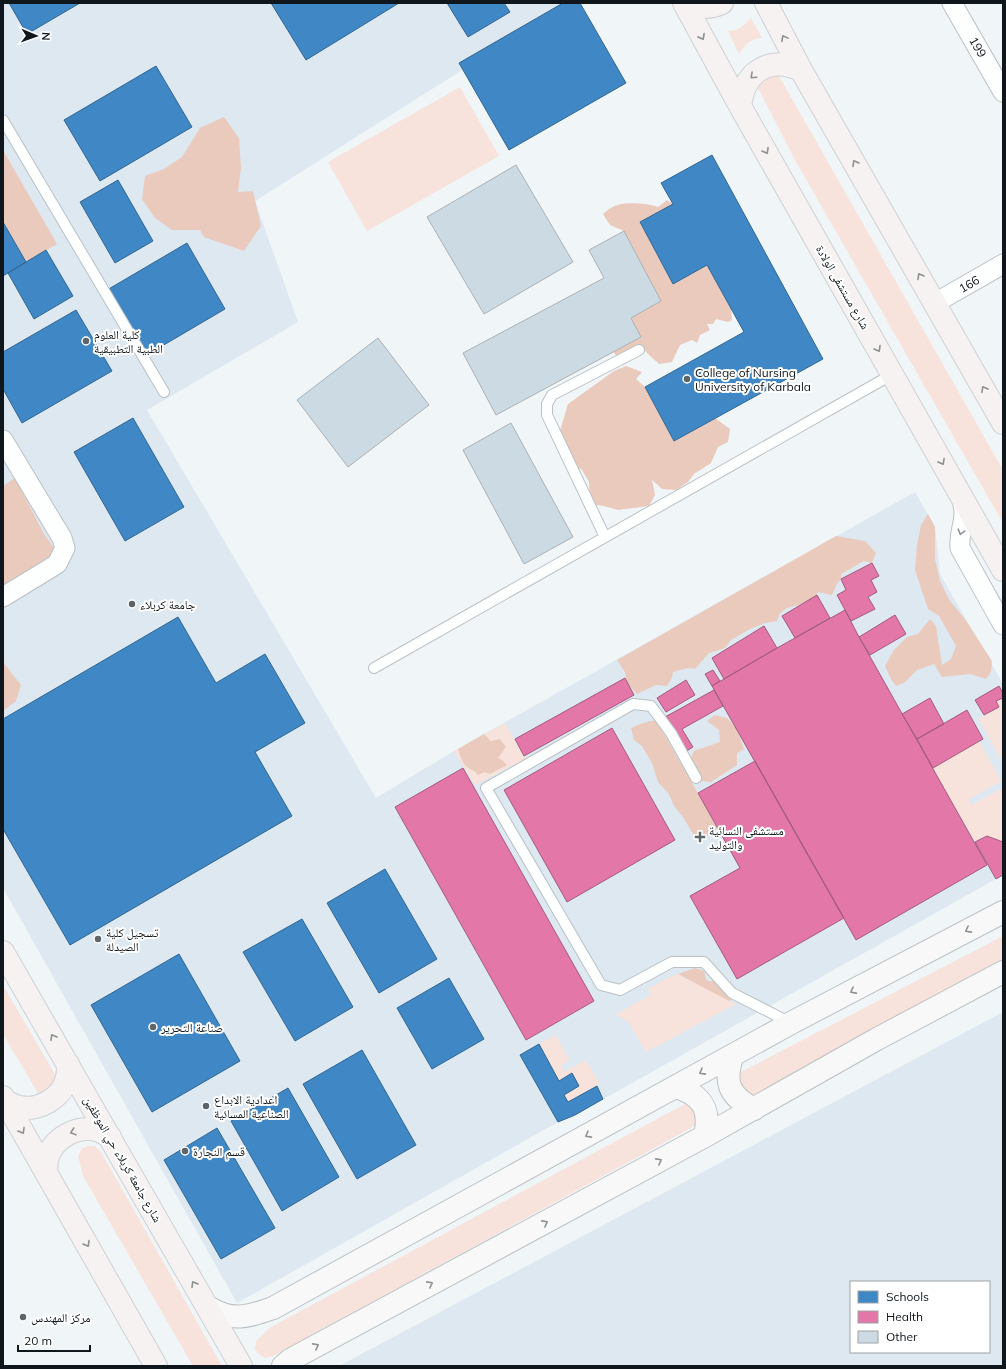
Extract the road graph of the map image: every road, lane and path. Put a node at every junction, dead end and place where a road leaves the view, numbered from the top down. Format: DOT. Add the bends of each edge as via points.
graph roads {
  1 [pos="684,3"];
  2 [pos="688,3"];
  3 [pos="722,3"];
  4 [pos="766,3"];
  5 [pos="952,3"];
  6 [pos="801,70"];
  7 [pos="1003,92"];
  8 [pos="740,106"];
  9 [pos="3,120"];
  10 [pos="1003,264"];
  11 [pos="935,303"];
  12 [pos="639,350"];
  13 [pos="893,374"];
  14 [pos="164,392"];
  15 [pos="1003,423"];
  16 [pos="3,440"];
  17 [pos="960,494"];
  18 [pos="605,538"];
  19 [pos="1003,570"];
  20 [pos="3,597"];
  21 [pos="1003,625"];
  22 [pos="374,668"];
  23 [pos="696,778"];
  24 [pos="1003,912"];
  25 [pos="3,952"];
  26 [pos="1003,972"];
  27 [pos="791,1023"];
  28 [pos="733,1055"];
  29 [pos="68,1064"];
  30 [pos="676,1087"];
  31 [pos="4,1099"];
  32 [pos="754,1109"];
  33 [pos="705,1136"];
  34 [pos="110,1137"];
  35 [pos="46,1172"];
  36 [pos="208,1307"];
  37 [pos="154,1365"];
  38 [pos="241,1366"];
  39 [pos="283,1366"];
  1 -- 8 [label="main road, شارع مستشفى الولادة, one-way"];
  2 -- 3 [label="main road" via="700,7"];
  6 -- 4 [label="main road, one-way"];
  5 -- 7 [label="street, 199"];
  6 -- 8 [label="main road, one-way" via="783,64 764,67 749,79 742,91"];
  11 -- 6 [label="main road, one-way"];
  8 -- 13 [label="main road, شارع مستشفى الولادة, one-way"];
  9 -- 14 [label="lane"];
  10 -- 11 [label="street, 166"];
  15 -- 11 [label="main road, one-way"];
  12 -- 18 [label="lane" via="552,395 547,404 547,415"];
  13 -- 17 [label="main road, شارع مستشفى الولادة, one-way"];
  13 -- 18 [label="lane"];
  16 -- 20 [label="street" via="62,538 64,548 57,564"];
  17 -- 19 [label="main road, شارع مستشفى الولادة"];
  17 -- 21 [label="street, one-way" via="965,515 960,548"];
  18 -- 22 [label="lane"];
  23 -- 27 [label="lane" via="671,733 651,706 634,704 486,788 601,986 620,990 672,962 704,962 732,993"];
  24 -- 27 [label="main road, one-way"];
  29 -- 25 [label="main road, شارع جامعة كربلاء حي الموظفين, one-way"];
  26 -- 32 [label="main road" via="877,1039"];
  27 -- 28 [label="main road"];
  28 -- 30 [label="main road, one-way"];
  28 -- 32 [label="main road" via="728,1068 728,1081 734,1094"];
  29 -- 31 [label="main road" via="67,1077 62,1089 53,1099 30,1108 16,1106"];
  29 -- 34 [label="main road, شارع جامعة كربلاء حي الموظفين"];
  30 -- 33 [label="main road" via="688,1091 699,1099 706,1110 708,1123"];
  30 -- 36 [label="main road, one-way" via="273,1308 251,1316 235,1317"];
  31 -- 35 [label="main road, one-way"];
  32 -- 33 [label="main road"];
  39 -- 33 [label="main road, one-way"];
  34 -- 35 [label="main road, one-way" via="99,1131 86,1129 73,1131 61,1137 52,1147 47,1159"];
  36 -- 34 [label="main road, شارع جامعة كربلاء حي الموظفين, one-way"];
  35 -- 37 [label="main road, one-way"];
  36 -- 38 [label="main road, شارع جامعة كربلاء حي الموظفين"];
}
